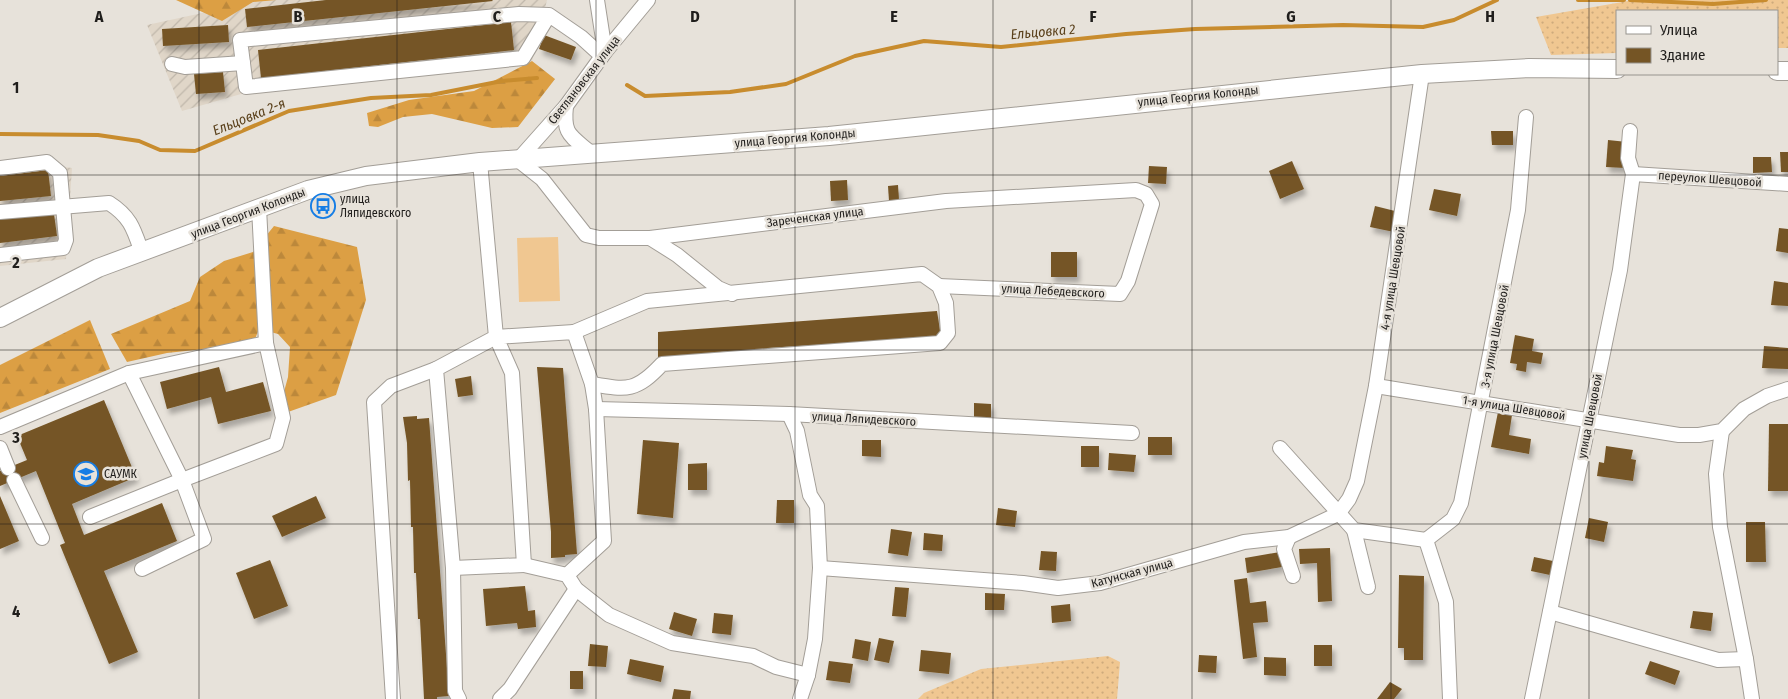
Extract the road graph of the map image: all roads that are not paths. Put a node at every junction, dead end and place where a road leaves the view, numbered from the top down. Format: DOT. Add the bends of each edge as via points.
graph roads {
  1 [pos="597,0"];
  2 [pos="647,0"];
  3 [pos="549,15"];
  4 [pos="604,54"];
  5 [pos="242,63"];
  6 [pos="172,64"];
  7 [pos="1616,69"];
  8 [pos="1422,74"];
  9 [pos="566,106"];
  10 [pos="1526,117"];
  11 [pos="1630,131"];
  12 [pos="591,153"];
  13 [pos="518,160"];
  14 [pos="480,162"];
  15 [pos="0,168"];
  16 [pos="1633,174"];
  17 [pos="1788,184"];
  18 [pos="1146,194"];
  19 [pos="64,207"];
  20 [pos="259,208"];
  21 [pos="0,212"];
  22 [pos="650,238"];
  23 [pos="142,253"];
  24 [pos="0,255"];
  25 [pos="939,286"];
  26 [pos="732,294"];
  27 [pos="0,318"];
  28 [pos="574,332"];
  29 [pos="496,337"];
  30 [pos="266,344"];
  31 [pos="436,369"];
  32 [pos="130,373"];
  33 [pos="592,384"];
  34 [pos="1376,386"];
  35 [pos="1788,389"];
  36 [pos="1482,403"];
  37 [pos="596,409"];
  38 [pos="789,414"];
  39 [pos="1590,420"];
  40 [pos="0,427"];
  41 [pos="1722,431"];
  42 [pos="1132,434"];
  43 [pos="0,448"];
  44 [pos="1280,448"];
  45 [pos="182,480"];
  46 [pos="1338,514"];
  47 [pos="90,517"];
  48 [pos="1354,530"];
  49 [pos="1289,537"];
  50 [pos="42,538"];
  51 [pos="1426,540"];
  52 [pos="524,565"];
  53 [pos="453,568"];
  54 [pos="820,568"];
  55 [pos="142,569"];
  56 [pos="567,575"];
  57 [pos="1293,576"];
  58 [pos="1368,587"];
  59 [pos="576,590"];
  60 [pos="1550,612"];
  61 [pos="1746,659"];
  62 [pos="808,675"];
  63 [pos="393,699"];
  64 [pos="459,699"];
  65 [pos="500,699"];
  66 [pos="800,699"];
  67 [pos="1450,699"];
  68 [pos="1532,699"];
  69 [pos="1752,699"];
  1 -- 4 [label="street"];
  2 -- 4 [label="street, Светлановская улица"];
  3 -- 4 [label="street"];
  3 -- 5 [label="street" via="519,14 240,40"];
  3 -- 5 [label="street" via="523,58 246,87"];
  4 -- 9 [label="street, Светлановская улица"];
  5 -- 6 [label="street" via="185,67"];
  7 -- 8 [label="main road, улица Георгия Колонды" via="1529,68"];
  8 -- 12 [label="main road, улица Георгия Колонды" via="829,136"];
  8 -- 34 [label="street, 4-я улица Шевцовой"];
  9 -- 12 [label="street" via="564,126"];
  9 -- 13 [label="street, Светлановская улица"];
  10 -- 36 [label="street, 3-я улица Шевцовой" via="1518,210"];
  11 -- 16 [label="street, улица Шевцовой" via="1628,158"];
  12 -- 13 [label="main road, улица Георгия Колонды"];
  13 -- 14 [label="main road, улица Георгия Колонды"];
  13 -- 22 [label="street, Зареченская улица" via="542,179 586,234 599,238"];
  14 -- 20 [label="main road, улица Георгия Колонды" via="366,176 308,190"];
  14 -- 29 [label="street"];
  15 -- 19 [label="street" via="46,162 60,173"];
  16 -- 17 [label="street, переулок Шевцовой"];
  16 -- 39 [label="street, улица Шевцовой" via="1620,270"];
  18 -- 22 [label="street, Зареченская улица" via="1136,190 946,201"];
  18 -- 25 [label="street, улица Лебедевского" via="1152,204 1128,281 1120,294"];
  19 -- 21 [label="street"];
  19 -- 23 [label="street" via="110,203 124,212 133,226"];
  19 -- 24 [label="street" via="66,240 63,248"];
  20 -- 23 [label="main road, улица Георгия Колонды"];
  20 -- 30 [label="street"];
  22 -- 26 [label="street" via="718,288"];
  23 -- 27 [label="main road, улица Георгия Колонды" via="98,268"];
  25 -- 26 [label="street" via="922,274"];
  25 -- 33 [label="street" via="946,303 948,333 940,343 662,364 648,380 623,390"];
  26 -- 28 [label="street" via="647,301"];
  28 -- 29 [label="street"];
  28 -- 33 [label="street"];
  29 -- 31 [label="street"];
  29 -- 52 [label="street" via="512,373"];
  30 -- 32 [label="street"];
  30 -- 45 [label="street" via="283,418 276,444"];
  31 -- 53 [label="street"];
  31 -- 63 [label="street" via="390,386 374,402"];
  32 -- 40 [label="street"];
  32 -- 45 [label="street"];
  33 -- 37 [label="street"];
  34 -- 36 [label="street, 1-я улица Шевцовой"];
  34 -- 46 [label="street, 4-я улица Шевцовой" via="1357,481"];
  35 -- 41 [label="street" via="1744,409"];
  36 -- 39 [label="street, 1-я улица Шевцовой"];
  36 -- 51 [label="street, 3-я улица Шевцовой" via="1461,503 1453,519"];
  37 -- 38 [label="street, улица Ляпидевского"];
  37 -- 56 [label="street" via="604,540"];
  38 -- 42 [label="street, улица Ляпидевского"];
  38 -- 54 [label="street" via="797,431 810,495 817,506"];
  39 -- 41 [label="street, 1-я улица Шевцовой" via="1679,435"];
  39 -- 60 [label="street, улица Шевцовой"];
  41 -- 61 [label="street" via="1716,474 1720,527"];
  43 -- 50 [label="street"];
  44 -- 46 [label="street"];
  45 -- 47 [label="street"];
  45 -- 55 [label="street" via="204,539"];
  46 -- 48 [label="street"];
  46 -- 49 [label="street, Катунская улица"];
  48 -- 51 [label="street"];
  48 -- 58 [label="street"];
  49 -- 54 [label="street, Катунская улица" via="1244,542 1100,583 1058,588"];
  49 -- 57 [label="street" via="1284,549"];
  51 -- 67 [label="street" via="1446,602"];
  52 -- 53 [label="street"];
  52 -- 56 [label="street"];
  53 -- 64 [label="street" via="455,691"];
  54 -- 62 [label="street"];
  56 -- 59 [label="street"];
  59 -- 62 [label="street" via="609,615 672,643 753,656 776,667"];
  59 -- 65 [label="street"];
  60 -- 61 [label="street" via="1718,660"];
  60 -- 68 [label="street, улица Шевцовой"];
  61 -- 69 [label="street"];
  62 -- 66 [label="street"];
}
